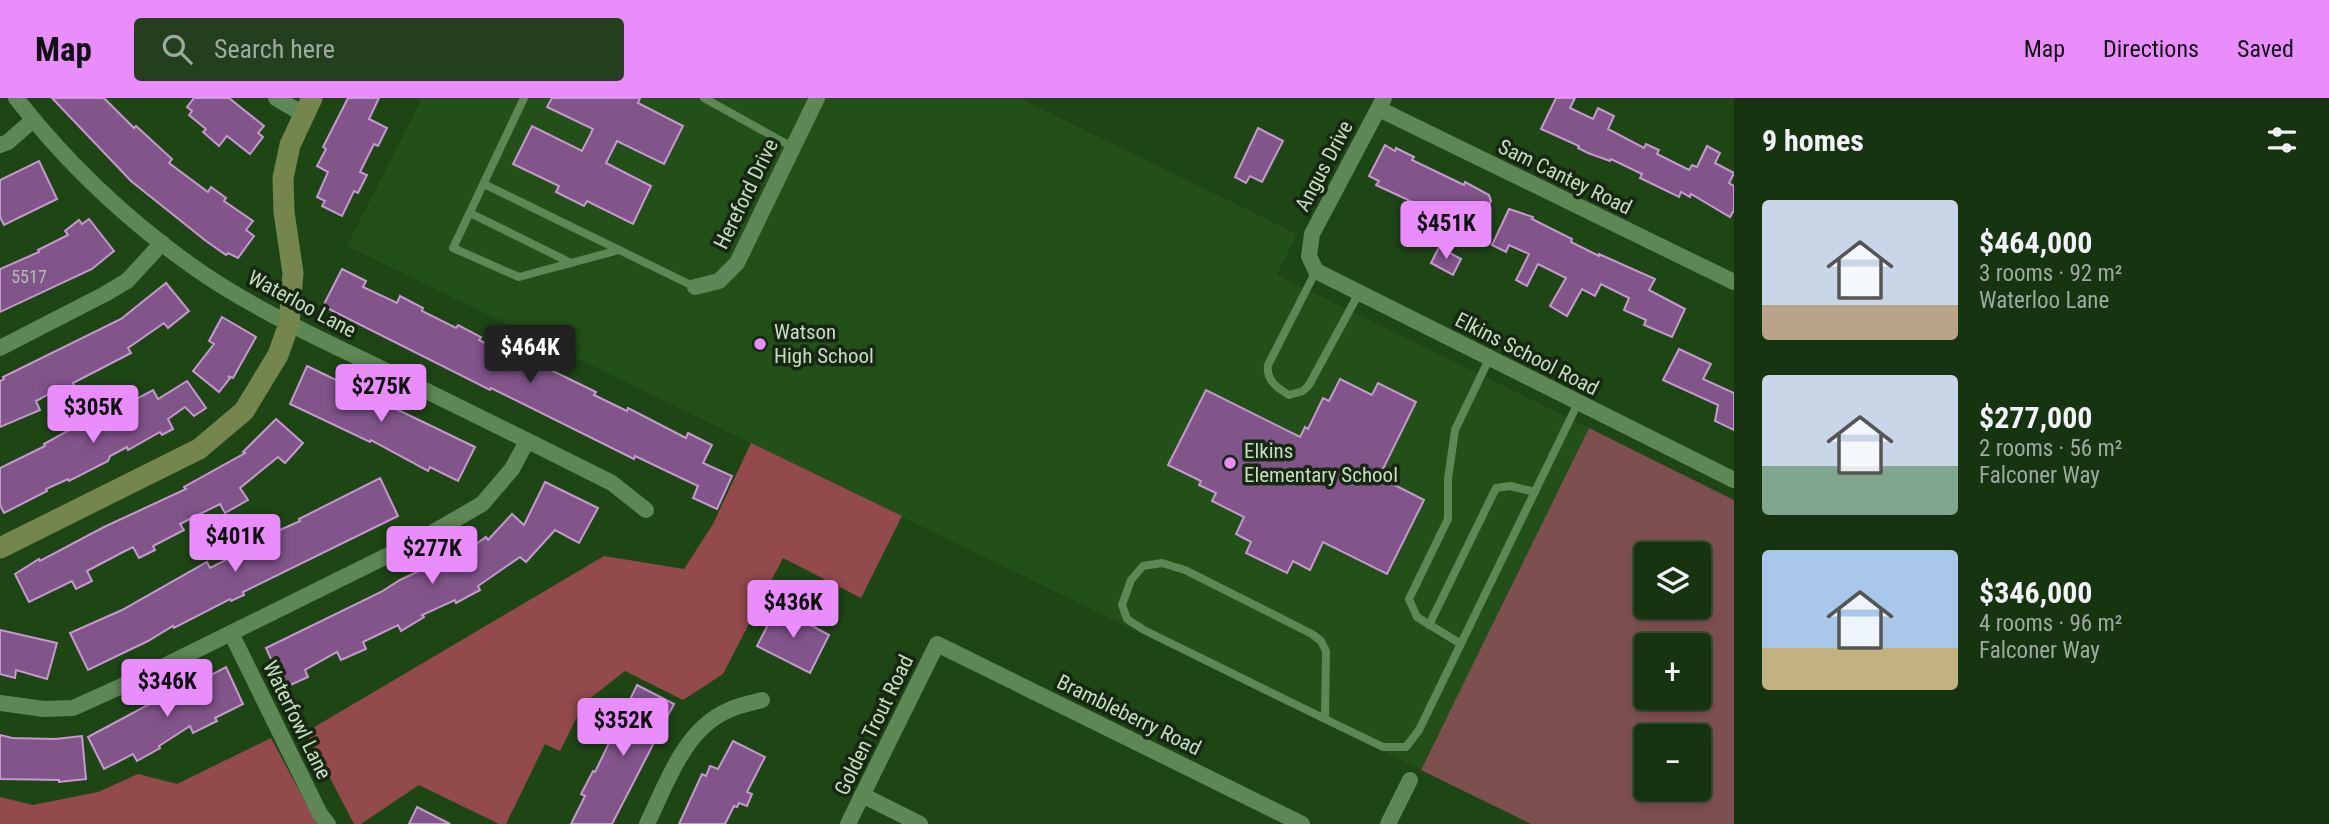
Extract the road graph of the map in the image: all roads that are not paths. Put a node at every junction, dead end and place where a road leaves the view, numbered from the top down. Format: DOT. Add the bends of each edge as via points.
graph roads {
  1 [pos="16,98"];
  2 [pos="276,98"];
  3 [pos="524,98"];
  4 [pos="704,98"];
  5 [pos="817,98"];
  6 [pos="1382,104"];
  7 [pos="307,106"];
  8 [pos="33,120"];
  9 [pos="0,145"];
  10 [pos="792,146"];
  11 [pos="484,184"];
  12 [pos="470,213"];
  13 [pos="162,243"];
  14 [pos="619,250"];
  15 [pos="571,263"];
  16 [pos="1312,264"];
  17 [pos="1734,282"];
  18 [pos="695,287"];
  19 [pos="1359,293"];
  20 [pos="289,324"];
  21 [pos="0,348"];
  22 [pos="1489,359"];
  23 [pos="1578,403"];
  24 [pos="527,441"];
  25 [pos="1734,481"];
  26 [pos="1535,492"];
  27 [pos="646,510"];
  28 [pos="0,548"];
  29 [pos="1429,625"];
  30 [pos="231,634"];
  31 [pos="937,644"];
  32 [pos="1461,644"];
  33 [pos="762,701"];
  34 [pos="0,704"];
  35 [pos="1325,719"];
  36 [pos="1410,780"];
  37 [pos="862,795"];
  38 [pos="328,824"];
  39 [pos="647,824"];
  40 [pos="848,824"];
  41 [pos="920,824"];
  42 [pos="1302,824"];
  43 [pos="1388,824"];
  1 -- 8 [label="street, Waterloo Lane"];
  2 -- 7 [label="street"];
  3 -- 11 [label="lane"];
  4 -- 10 [label="lane"];
  5 -- 10 [label="street, Hereford Drive"];
  6 -- 16 [label="street, Angus Drive" via="1312,234"];
  6 -- 17 [label="street, Sam Cantey Road"];
  7 -- 20 [label="street" via="290,145 283,178 293,273"];
  8 -- 9 [label="street"];
  8 -- 13 [label="street, Waterloo Lane" via="95,186"];
  10 -- 18 [label="street, Hereford Drive" via="737,263 719,281"];
  11 -- 12 [label="lane"];
  11 -- 14 [label="lane"];
  12 -- 15 [label="lane"];
  12 -- 15 [label="lane" via="453,248 519,277"];
  13 -- 20 [label="street, Waterloo Lane" via="219,284"];
  13 -- 21 [label="street" via="127,281"];
  14 -- 15 [label="lane"];
  14 -- 18 [label="lane"];
  16 -- 19 [label="street, Elkins School Road"];
  16 -- 19 [label="lane" via="1268,365 1271,380 1279,389 1289,394 1303,391 1309,384"];
  19 -- 22 [label="street, Elkins School Road"];
  20 -- 24 [label="street, Waterloo Lane"];
  20 -- 28 [label="street" via="278,355 244,411 199,449"];
  22 -- 23 [label="street, Elkins School Road"];
  22 -- 29 [label="lane" via="1455,430 1448,519 1409,599 1417,617"];
  23 -- 25 [label="street, Elkins School Road"];
  23 -- 26 [label="lane"];
  24 -- 27 [label="street, Waterloo Lane" via="612,483"];
  24 -- 30 [label="street" via="512,470 482,504"];
  26 -- 29 [label="lane" via="1496,488"];
  26 -- 32 [label="lane"];
  29 -- 32 [label="lane"];
  30 -- 34 [label="street" via="73,708"];
  30 -- 38 [label="street, Waterfowl Lane"];
  31 -- 37 [label="street, Golden Trout Road"];
  31 -- 42 [label="street, Brambleberry Road"];
  32 -- 35 [label="lane" via="1406,747 1383,747"];
  33 -- 39 [label="street" via="729,710 693,737"];
  35 -- 35 [label="lane" via="1326,651 1312,634 1185,570 1162,563 1143,566 1131,580 1122,605 1127,620"];
  36 -- 43 [label="street"];
  37 -- 40 [label="street, Golden Trout Road"];
  37 -- 41 [label="street"];
}
